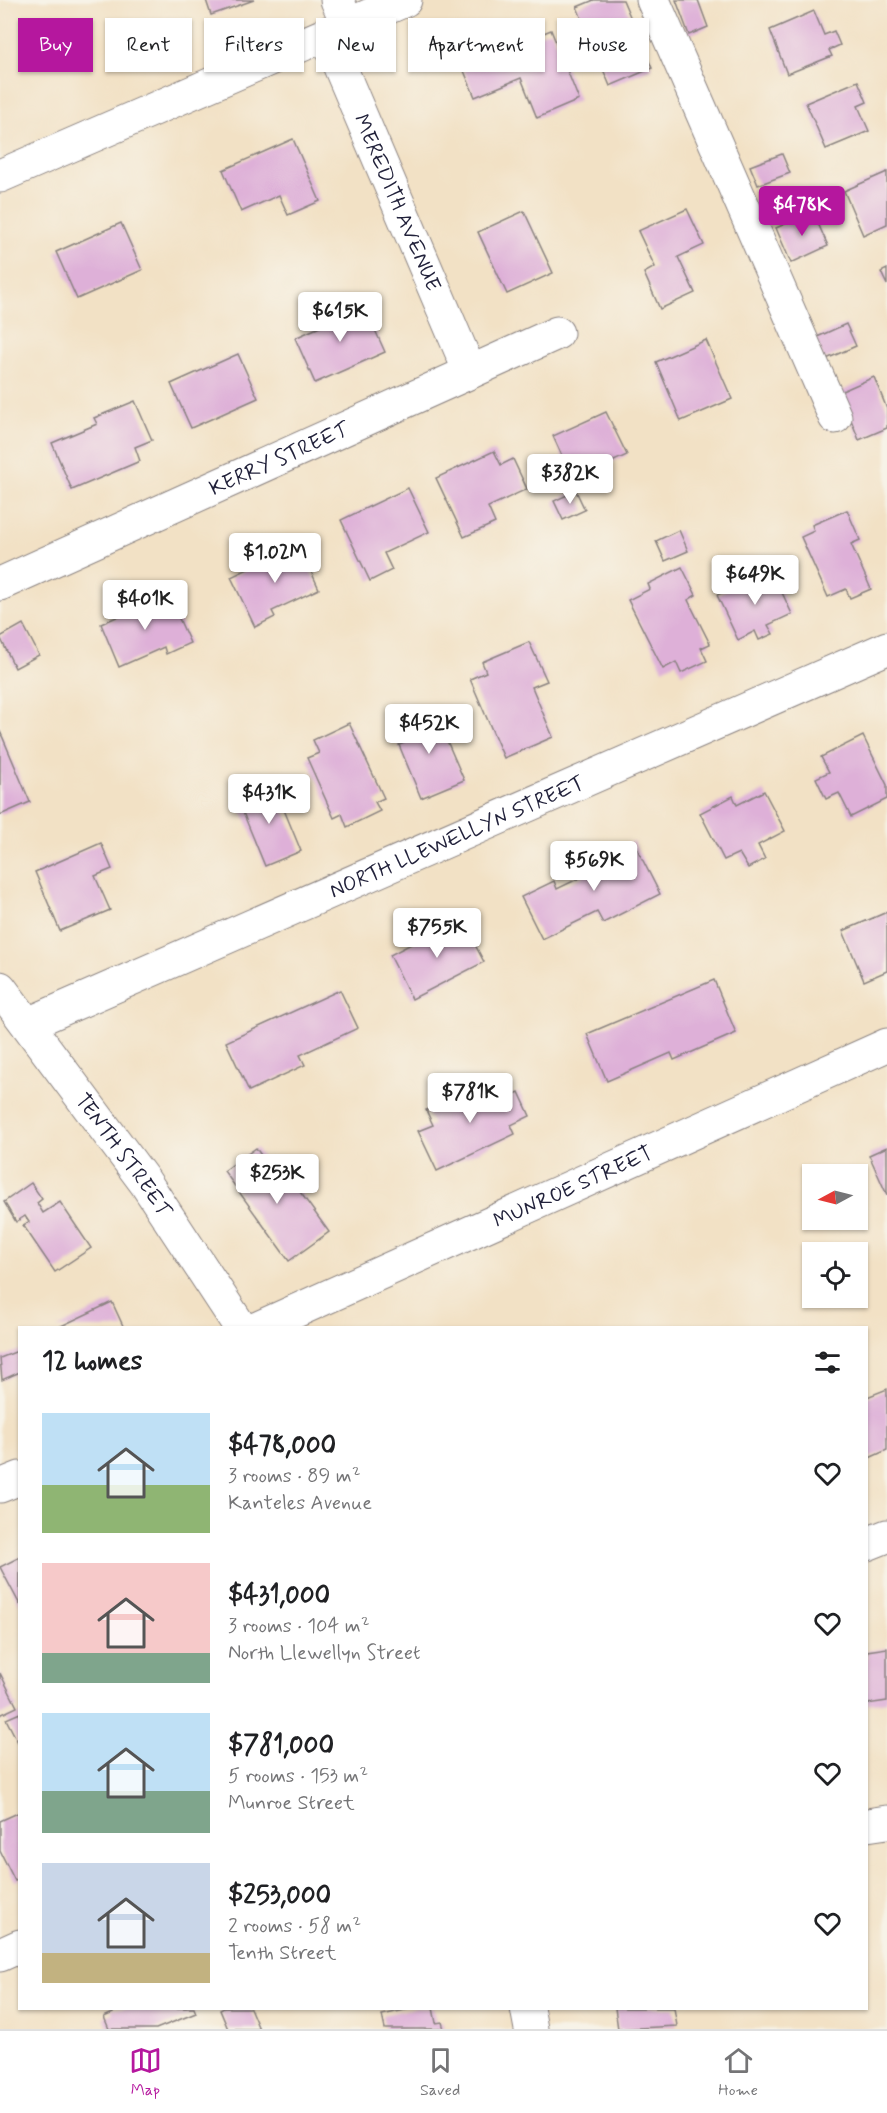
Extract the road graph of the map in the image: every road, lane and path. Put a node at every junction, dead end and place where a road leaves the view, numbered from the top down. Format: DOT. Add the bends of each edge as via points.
graph roads {
  1 [pos="405,0"];
  2 [pos="652,0"];
  3 [pos="344,18"];
  4 [pos="316,30"];
  5 [pos="357,72"];
  6 [pos="0,176"];
  7 [pos="557,333"];
  8 [pos="470,372"];
  9 [pos="834,417"];
  10 [pos="0,584"];
  11 [pos="887,648"];
  12 [pos="0,987"];
  13 [pos="28,1024"];
  14 [pos="887,1045"];
  15 [pos="240,1326"];
  16 [pos="262,1326"];
  17 [pos="18,1479"];
  18 [pos="0,1486"];
  19 [pos="887,1536"];
  20 [pos="868,1544"];
  21 [pos="887,1822"];
  22 [pos="868,1825"];
  23 [pos="18,1947"];
  24 [pos="0,1955"];
  25 [pos="527,2010"];
  26 [pos="531,2029"];
  1 -- 3 [label="street"];
  2 -- 9 [label="street"];
  4 -- 6 [label="street"];
  5 -- 8 [label="street, MEREDITH AVENUE"];
  7 -- 8 [label="street, KERRY STREET"];
  8 -- 10 [label="street, KERRY STREET"];
  11 -- 13 [label="street, NORTH LLEWELLYN STREET"];
  12 -- 13 [label="street, TENTH STREET"];
  13 -- 15 [label="street, TENTH STREET" via="145,1182"];
  14 -- 16 [label="street, MUNROE STREET"];
  17 -- 18 [label="street"];
  19 -- 20 [label="street"];
  21 -- 22 [label="street"];
  23 -- 24 [label="street"];
  25 -- 26 [label="street"];
}
